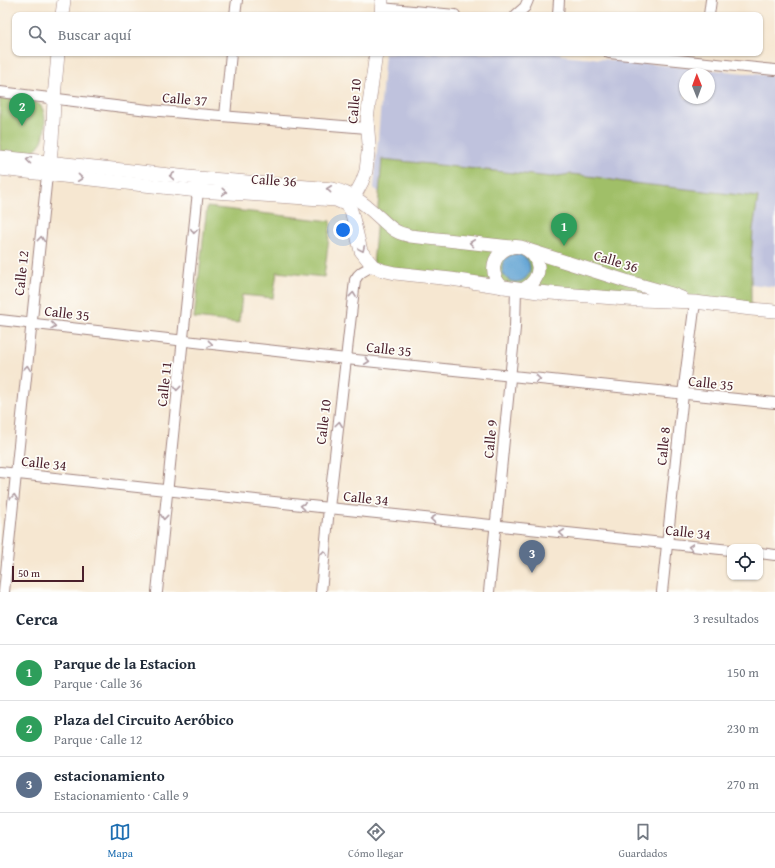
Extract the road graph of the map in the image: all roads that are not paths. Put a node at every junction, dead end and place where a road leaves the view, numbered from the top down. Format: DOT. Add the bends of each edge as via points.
graph roads {
  1 [pos="64,0"];
  2 [pos="237,0"];
  3 [pos="528,0"];
  4 [pos="559,0"];
  5 [pos="711,0"];
  6 [pos="381,8"];
  7 [pos="62,12"];
  8 [pos="235,12"];
  9 [pos="423,12"];
  10 [pos="519,12"];
  11 [pos="558,12"];
  12 [pos="709,12"];
  13 [pos="58,56"];
  14 [pos="231,56"];
  15 [pos="376,56"];
  16 [pos="667,56"];
  17 [pos="705,58"];
  18 [pos="775,70"];
  19 [pos="0,92"];
  20 [pos="54,99"];
  21 [pos="225,116"];
  22 [pos="367,128"];
  23 [pos="0,157"];
  24 [pos="0,169"];
  25 [pos="49,169"];
  26 [pos="198,184"];
  27 [pos="354,197"];
  28 [pos="511,247"];
  29 [pos="528,250"];
  30 [pos="374,266"];
  31 [pos="502,287"];
  32 [pos="520,289"];
  33 [pos="695,302"];
  34 [pos="775,311"];
  35 [pos="0,320"];
  36 [pos="32,323"];
  37 [pos="182,341"];
  38 [pos="346,359"];
  39 [pos="510,376"];
  40 [pos="683,394"];
  41 [pos="775,403"];
  42 [pos="0,472"];
  43 [pos="16,474"];
  44 [pos="167,491"];
  45 [pos="329,508"];
  46 [pos="496,526"];
  47 [pos="667,544"];
  48 [pos="727,550"];
  49 [pos="763,553"];
  50 [pos="775,555"];
  51 [pos="4,592"];
  52 [pos="157,592"];
  53 [pos="321,592"];
  54 [pos="489,592"];
  55 [pos="662,592"];
  1 -- 7 [label="street"];
  2 -- 8 [label="street"];
  3 -- 10 [label="street"];
  4 -- 11 [label="street"];
  5 -- 12 [label="street"];
  6 -- 9 [label="street"];
  13 -- 20 [label="street, Calle 12"];
  14 -- 21 [label="street"];
  15 -- 22 [label="street, Calle 10"];
  16 -- 17 [label="street"];
  17 -- 18 [label="street"];
  19 -- 20 [label="street, Calle 37"];
  20 -- 21 [label="street, Calle 37"];
  20 -- 25 [label="street, Calle 12"];
  21 -- 22 [label="street, Calle 37"];
  22 -- 27 [label="street, Calle 10" via="369,144 366,171"];
  25 -- 23 [label="street, Calle 36, one-way"];
  24 -- 25 [label="street, Calle 36"];
  25 -- 26 [label="street, Calle 36"];
  36 -- 25 [label="street, Calle 12, one-way"];
  27 -- 26 [label="street, Calle 36, one-way" via="332,189"];
  26 -- 30 [label="street, Calle 36, one-way" via="336,200 345,204 351,210 360,246"];
  26 -- 37 [label="street, Calle 11, one-way"];
  28 -- 27 [label="street, Calle 36, one-way" via="410,236 390,227"];
  28 -- 29 [label="street"];
  28 -- 31 [label="street" via="497,256 494,266 495,278"];
  29 -- 32 [label="street" via="536,259 538,271 530,286"];
  29 -- 33 [label="street, Calle 36"];
  30 -- 31 [label="street" via="395,273"];
  38 -- 30 [label="street, Calle 10, one-way" via="354,280 362,271"];
  31 -- 32 [label="street"];
  32 -- 33 [label="street, Calle 36" via="639,300"];
  32 -- 39 [label="street, Calle 9"];
  33 -- 34 [label="street, Calle 36"];
  33 -- 40 [label="street, Calle 8"];
  35 -- 36 [label="street, Calle 35"];
  36 -- 37 [label="street, Calle 35, one-way"];
  43 -- 36 [label="street, Calle 12, one-way"];
  37 -- 38 [label="street, Calle 35, one-way"];
  37 -- 44 [label="street, Calle 11, one-way"];
  38 -- 39 [label="street, Calle 35, one-way"];
  45 -- 38 [label="street, Calle 10, one-way"];
  39 -- 40 [label="street, Calle 35, one-way"];
  39 -- 46 [label="street, Calle 9"];
  40 -- 41 [label="street, Calle 35"];
  40 -- 47 [label="street, Calle 8"];
  42 -- 43 [label="street, Calle 34"];
  43 -- 44 [label="street, Calle 34"];
  51 -- 43 [label="street, Calle 12, one-way"];
  45 -- 44 [label="street, Calle 34, one-way"];
  44 -- 52 [label="street, Calle 11, one-way"];
  46 -- 45 [label="street, Calle 34, one-way"];
  53 -- 45 [label="street, Calle 10, one-way"];
  47 -- 46 [label="street, Calle 34, one-way"];
  46 -- 54 [label="street, Calle 9"];
  48 -- 47 [label="street, Calle 34, one-way"];
  47 -- 55 [label="street, Calle 8"];
  49 -- 50 [label="street"];
}
